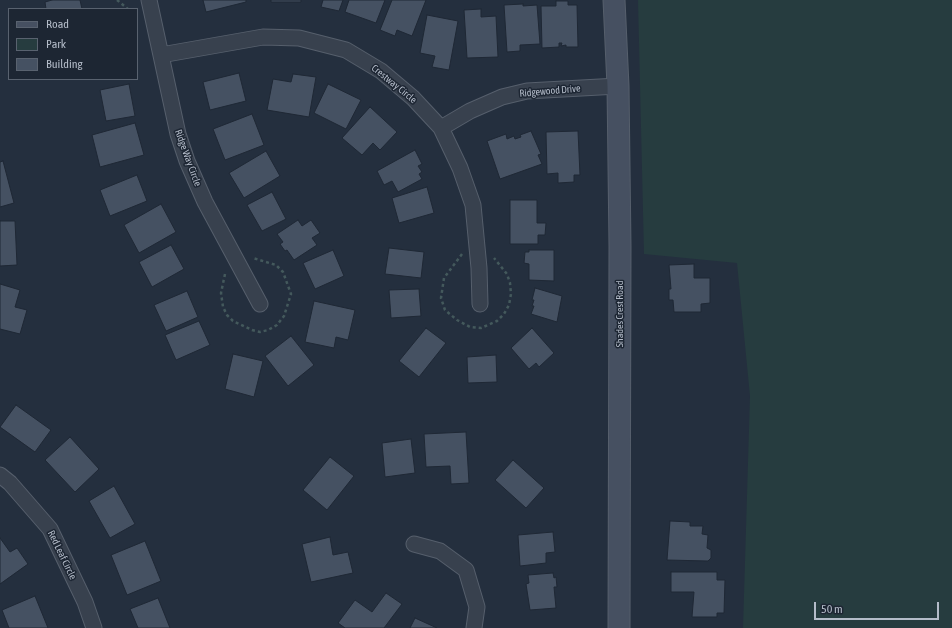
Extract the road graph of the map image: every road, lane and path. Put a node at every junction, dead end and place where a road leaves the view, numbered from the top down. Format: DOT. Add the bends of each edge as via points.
graph roads {
  1 [pos="117,0"];
  2 [pos="148,0"];
  3 [pos="614,0"];
  4 [pos="127,8"];
  5 [pos="161,55"];
  6 [pos="618,86"];
  7 [pos="441,128"];
  8 [pos="463,248"];
  9 [pos="491,253"];
  10 [pos="248,254"];
  11 [pos="225,270"];
  12 [pos="260,304"];
  13 [pos="480,304"];
  14 [pos="0,475"];
  15 [pos="414,544"];
  16 [pos="94,628"];
  17 [pos="474,628"];
  18 [pos="619,628"];
  1 -- 4 [label="path"];
  2 -- 5 [label="street, Ridge Way Circle"];
  3 -- 6 [label="street, Shades Crest Road"];
  5 -- 7 [label="street, Crestway Circle" via="264,37 306,40 346,50 381,71 414,98"];
  5 -- 12 [label="street, Ridge Way Circle" via="178,134 187,161 204,202"];
  6 -- 7 [label="street, Ridgewood Drive" via="526,91 502,97 470,111"];
  6 -- 18 [label="street, Shades Crest Road"];
  7 -- 13 [label="street, Crestway Circle" via="460,168 472,205"];
  8 -- 9 [label="path" via="462,256 444,278 441,298 445,310 470,327 481,328 497,321 509,305 511,294 507,274"];
  10 -- 11 [label="path" via="276,264 288,281 292,294 289,306 277,324 260,332 233,321 227,315 221,293"];
  14 -- 16 [label="street, Red Leaf Circle" via="50,529 85,602"];
  15 -- 17 [label="street" via="440,551 466,570 477,607"];
}
